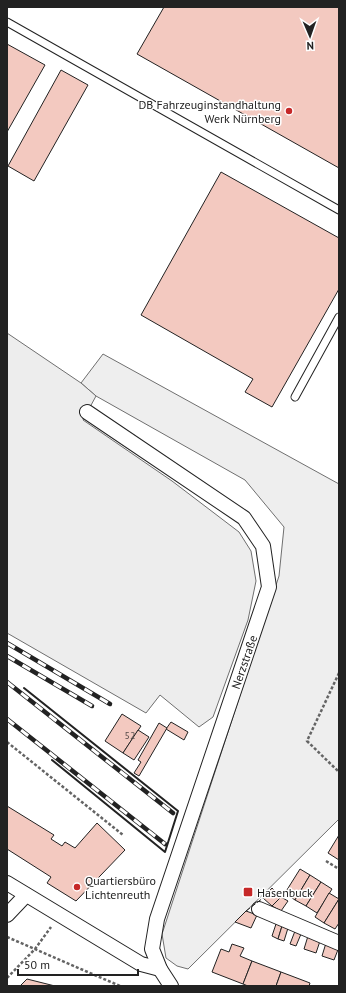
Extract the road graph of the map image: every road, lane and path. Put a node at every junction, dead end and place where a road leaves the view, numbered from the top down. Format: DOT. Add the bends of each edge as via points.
graph roads {
  1 [pos="7,22"];
  2 [pos="339,210"];
  3 [pos="339,317"];
  4 [pos="295,397"];
  5 [pos="87,412"];
  6 [pos="339,673"];
  7 [pos="7,742"];
  8 [pos="339,772"];
  9 [pos="123,835"];
  10 [pos="326,861"];
  11 [pos="339,869"];
  12 [pos="7,883"];
  13 [pos="26,895"];
  14 [pos="259,909"];
  15 [pos="7,915"];
  16 [pos="60,915"];
  17 [pos="7,937"];
  18 [pos="339,942"];
  19 [pos="36,949"];
  20 [pos="160,969"];
  21 [pos="7,978"];
  22 [pos="120,986"];
  23 [pos="171,986"];
  1 -- 2 [label="lane"];
  3 -- 4 [label="lane"];
  5 -- 20 [label="street, Nerzstraße" via="244,518 263,546 270,587 157,919 152,949"];
  6 -- 8 [label="path" via="307,741"];
  7 -- 9 [label="path"];
  10 -- 11 [label="path"];
  12 -- 13 [label="street"];
  13 -- 15 [label="street"];
  13 -- 16 [label="street"];
  14 -- 18 [label="street"];
  16 -- 19 [label="path"];
  16 -- 20 [label="street" via="141,964"];
  17 -- 19 [label="path"];
  19 -- 21 [label="path"];
  19 -- 22 [label="path"];
  20 -- 23 [label="street, Nerzstraße"];
}
